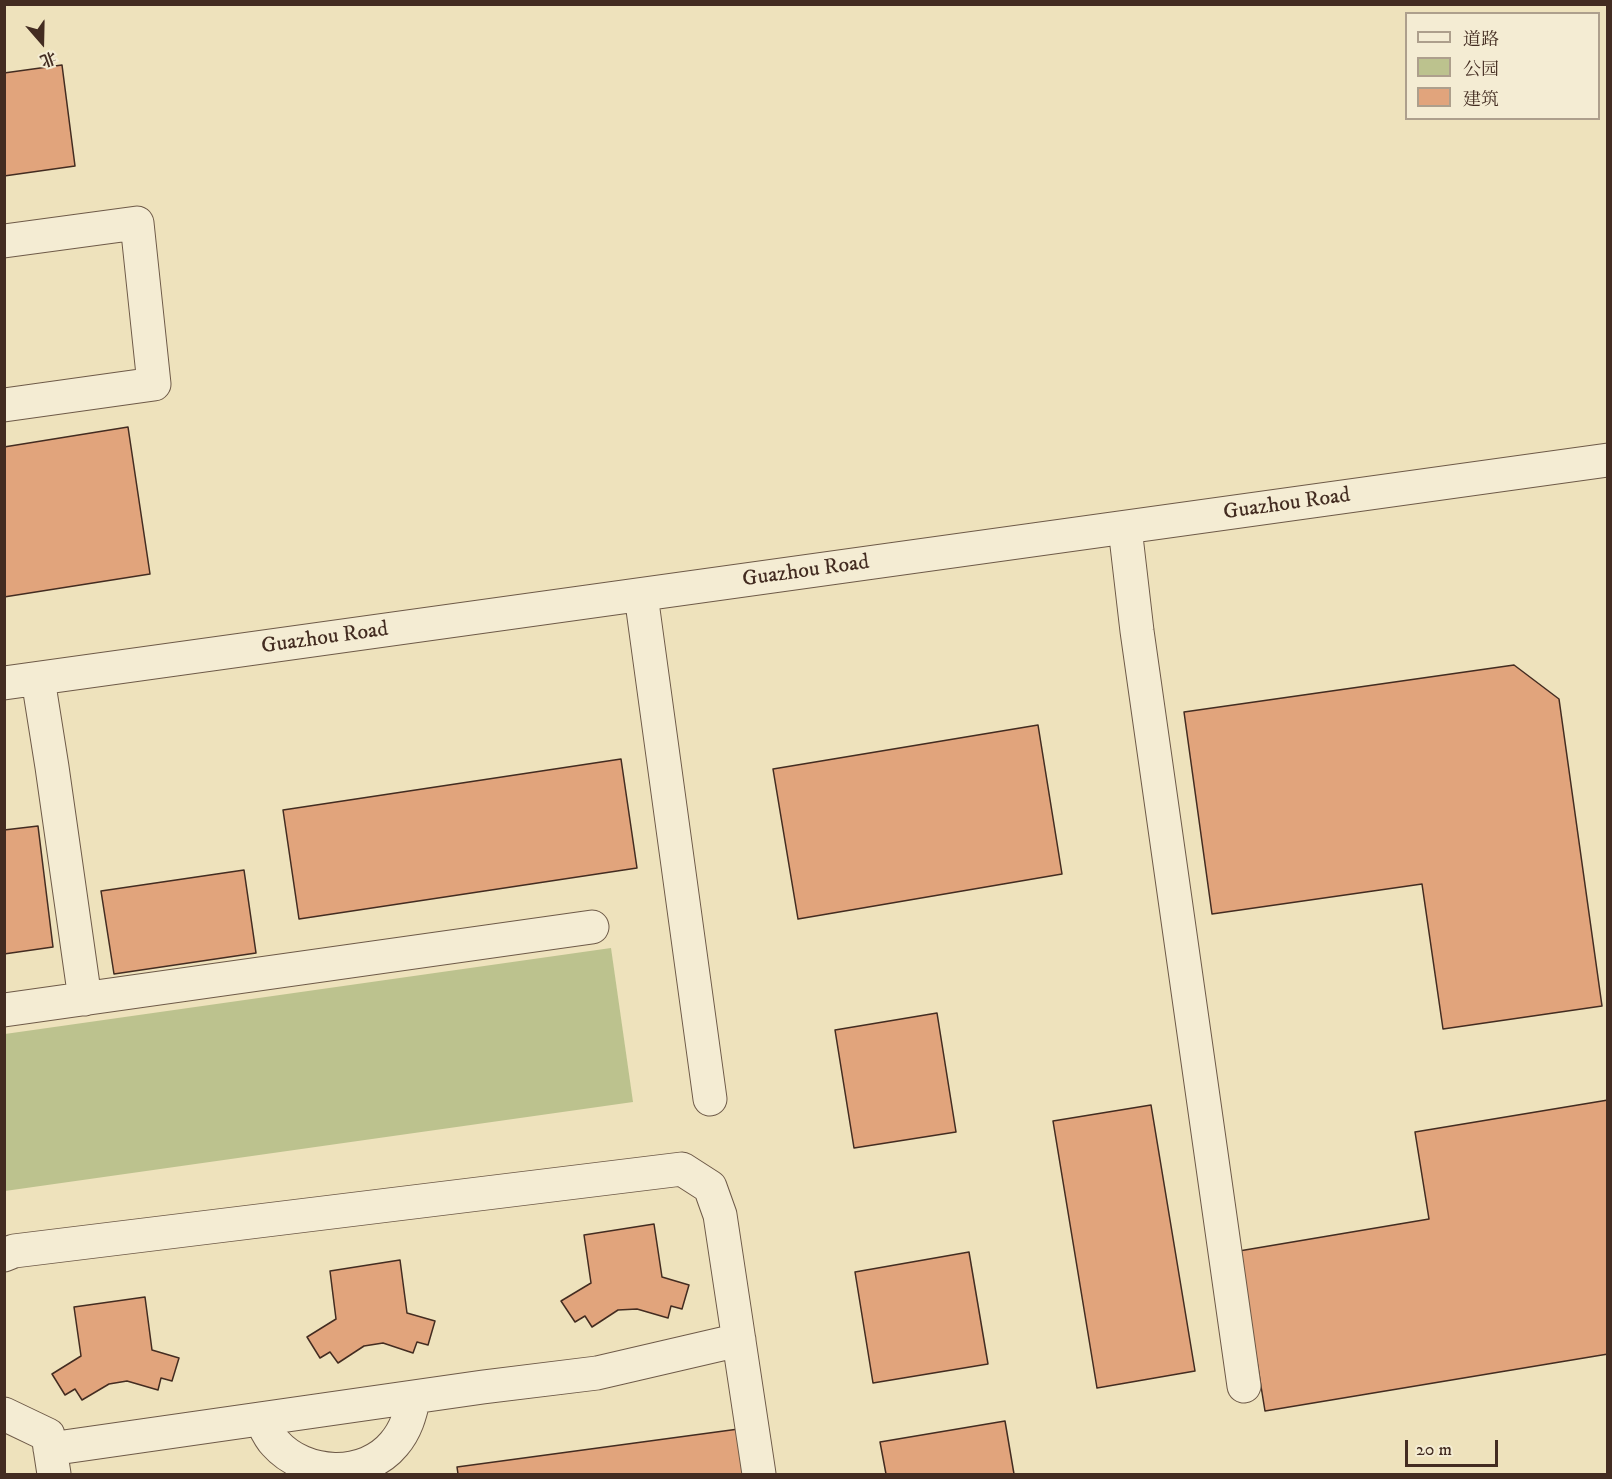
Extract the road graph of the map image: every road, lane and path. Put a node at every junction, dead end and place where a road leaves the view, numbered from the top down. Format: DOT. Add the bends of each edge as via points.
graph roads {
  1 [pos="4,241"];
  2 [pos="4,405"];
  3 [pos="1608,460"];
  4 [pos="1125,528"];
  5 [pos="641,595"];
  6 [pos="38,679"];
  7 [pos="4,683"];
  8 [pos="592,927"];
  9 [pos="85,999"];
  10 [pos="4,1010"];
  11 [pos="710,1099"];
  12 [pos="4,1255"];
  13 [pos="739,1340"];
  14 [pos="1244,1386"];
  15 [pos="414,1397"];
  16 [pos="4,1414"];
  17 [pos="261,1419"];
  18 [pos="52,1462"];
  19 [pos="377,1468"];
  20 [pos="759,1474"];
  1 -- 2 [label="street" via="137,223 154,384"];
  3 -- 4 [label="street, Guazhou Road"];
  4 -- 5 [label="street, Guazhou Road"];
  4 -- 14 [label="street"];
  5 -- 6 [label="street, Guazhou Road"];
  5 -- 11 [label="street"];
  6 -- 7 [label="street, Guazhou Road"];
  6 -- 9 [label="street"];
  8 -- 9 [label="street"];
  9 -- 10 [label="street"];
  12 -- 13 [label="street" via="682,1169 710,1187 720,1215"];
  13 -- 15 [label="street" via="597,1373"];
  13 -- 20 [label="street"];
  15 -- 17 [label="street"];
  15 -- 19 [label="street" via="408,1423"];
  16 -- 18 [label="street" via="48,1435"];
  17 -- 18 [label="street"];
  17 -- 19 [label="street" via="274,1443 294,1460 319,1470"];
}
